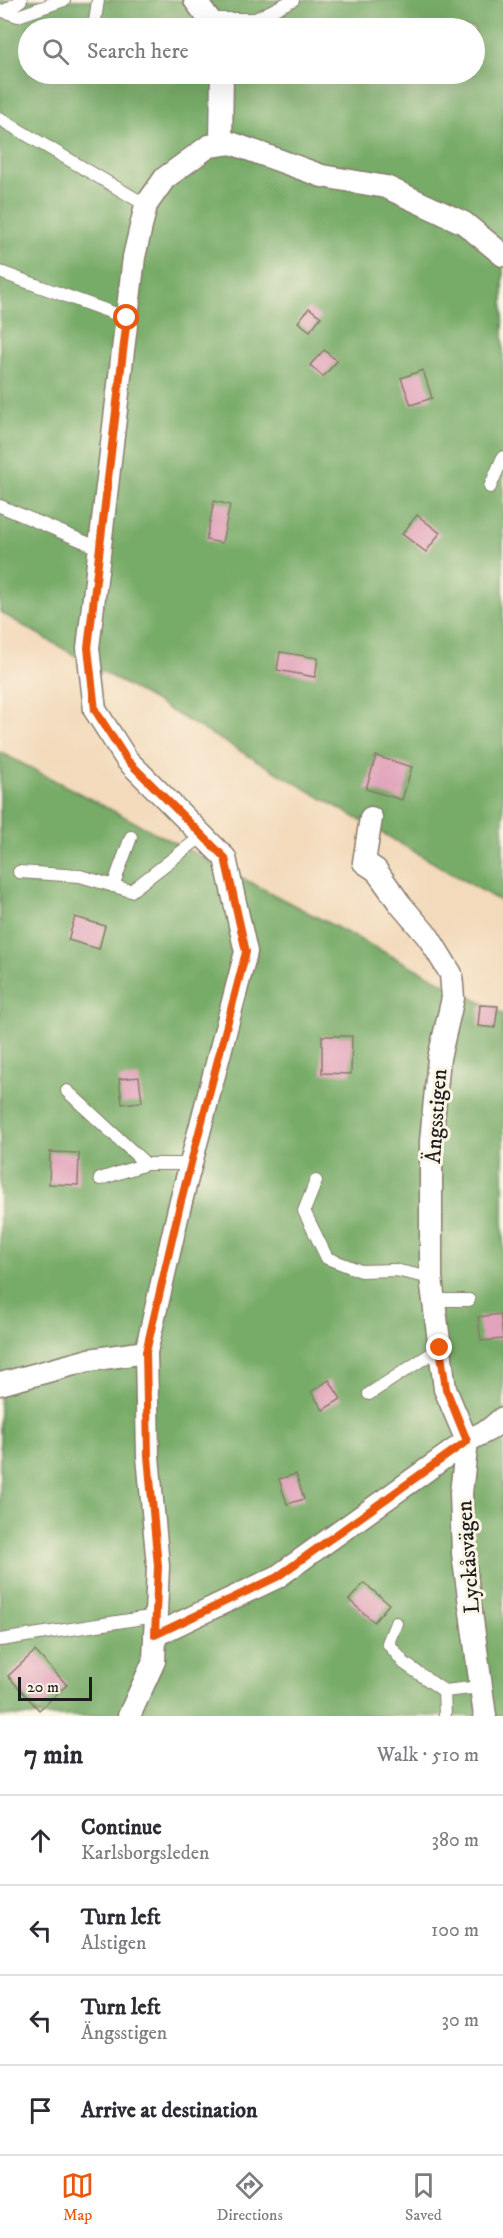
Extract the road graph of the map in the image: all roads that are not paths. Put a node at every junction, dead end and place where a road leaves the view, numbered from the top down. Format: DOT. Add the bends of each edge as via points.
graph roads {
  1 [pos="21,0"];
  2 [pos="64,0"];
  3 [pos="98,0"];
  4 [pos="195,0"];
  5 [pos="293,0"];
  6 [pos="3,10"];
  7 [pos="95,18"];
  8 [pos="207,18"];
  9 [pos="257,18"];
  10 [pos="222,84"];
  11 [pos="0,119"];
  12 [pos="221,144"];
  13 [pos="146,205"];
  14 [pos="503,255"];
  15 [pos="0,272"];
  16 [pos="127,318"];
  17 [pos="503,457"];
  18 [pos="490,487"];
  19 [pos="0,506"];
  20 [pos="99,548"];
  21 [pos="371,818"];
  22 [pos="202,836"];
  23 [pos="131,837"];
  24 [pos="19,872"];
  25 [pos="113,886"];
  26 [pos="67,1091"];
  27 [pos="146,1164"];
  28 [pos="190,1164"];
  29 [pos="100,1179"];
  30 [pos="316,1180"];
  31 [pos="433,1289"];
  32 [pos="470,1300"];
  33 [pos="440,1348"];
  34 [pos="146,1352"];
  35 [pos="0,1384"];
  36 [pos="369,1395"];
  37 [pos="503,1418"];
  38 [pos="467,1441"];
  39 [pos="396,1623"];
  40 [pos="155,1625"];
  41 [pos="0,1640"];
  42 [pos="481,1687"];
  43 [pos="444,1691"];
  44 [pos="129,1716"];
  45 [pos="445,1716"];
  46 [pos="485,1716"];
  1 -- 6 [label="lane"];
  2 -- 6 [label="lane" via="18,15"];
  3 -- 7 [label="lane"];
  4 -- 8 [label="street"];
  5 -- 9 [label="lane"];
  10 -- 12 [label="street"];
  11 -- 13 [label="lane"];
  12 -- 13 [label="street" via="192,156 165,178"];
  12 -- 14 [label="street" via="231,143 263,153 322,176 386,187 464,223"];
  13 -- 16 [label="street" via="134,257"];
  15 -- 16 [label="lane"];
  16 -- 20 [label="street"];
  17 -- 18 [label="lane"];
  19 -- 20 [label="lane"];
  20 -- 22 [label="street" via="88,648 95,710 127,760"];
  21 -- 31 [label="street, Ängsstigen" via="364,862 376,870 429,938 451,974 453,998 439,1058 431,1141"];
  22 -- 25 [label="lane" via="131,891"];
  22 -- 28 [label="street" via="225,858 246,952"];
  23 -- 25 [label="lane"];
  24 -- 25 [label="lane" via="80,876"];
  26 -- 27 [label="lane"];
  27 -- 28 [label="lane"];
  27 -- 29 [label="lane"];
  28 -- 34 [label="street"];
  30 -- 31 [label="lane" via="304,1211 327,1258 361,1270 395,1270"];
  31 -- 32 [label="lane"];
  31 -- 33 [label="street, Ängsstigen"];
  33 -- 36 [label="lane"];
  33 -- 38 [label="street, Ängsstigen" via="446,1389"];
  34 -- 35 [label="street" via="89,1360"];
  34 -- 40 [label="street" via="148,1456 158,1566"];
  37 -- 38 [label="street"];
  38 -- 40 [label="street" via="277,1577"];
  38 -- 42 [label="street, Lyckåsvägen" via="461,1492 463,1553"];
  39 -- 43 [label="lane" via="388,1643 404,1663"];
  40 -- 41 [label="lane"];
  40 -- 44 [label="street" via="154,1661"];
  42 -- 43 [label="lane"];
  42 -- 46 [label="street, Lyckåsvägen"];
  43 -- 45 [label="lane"];
}
